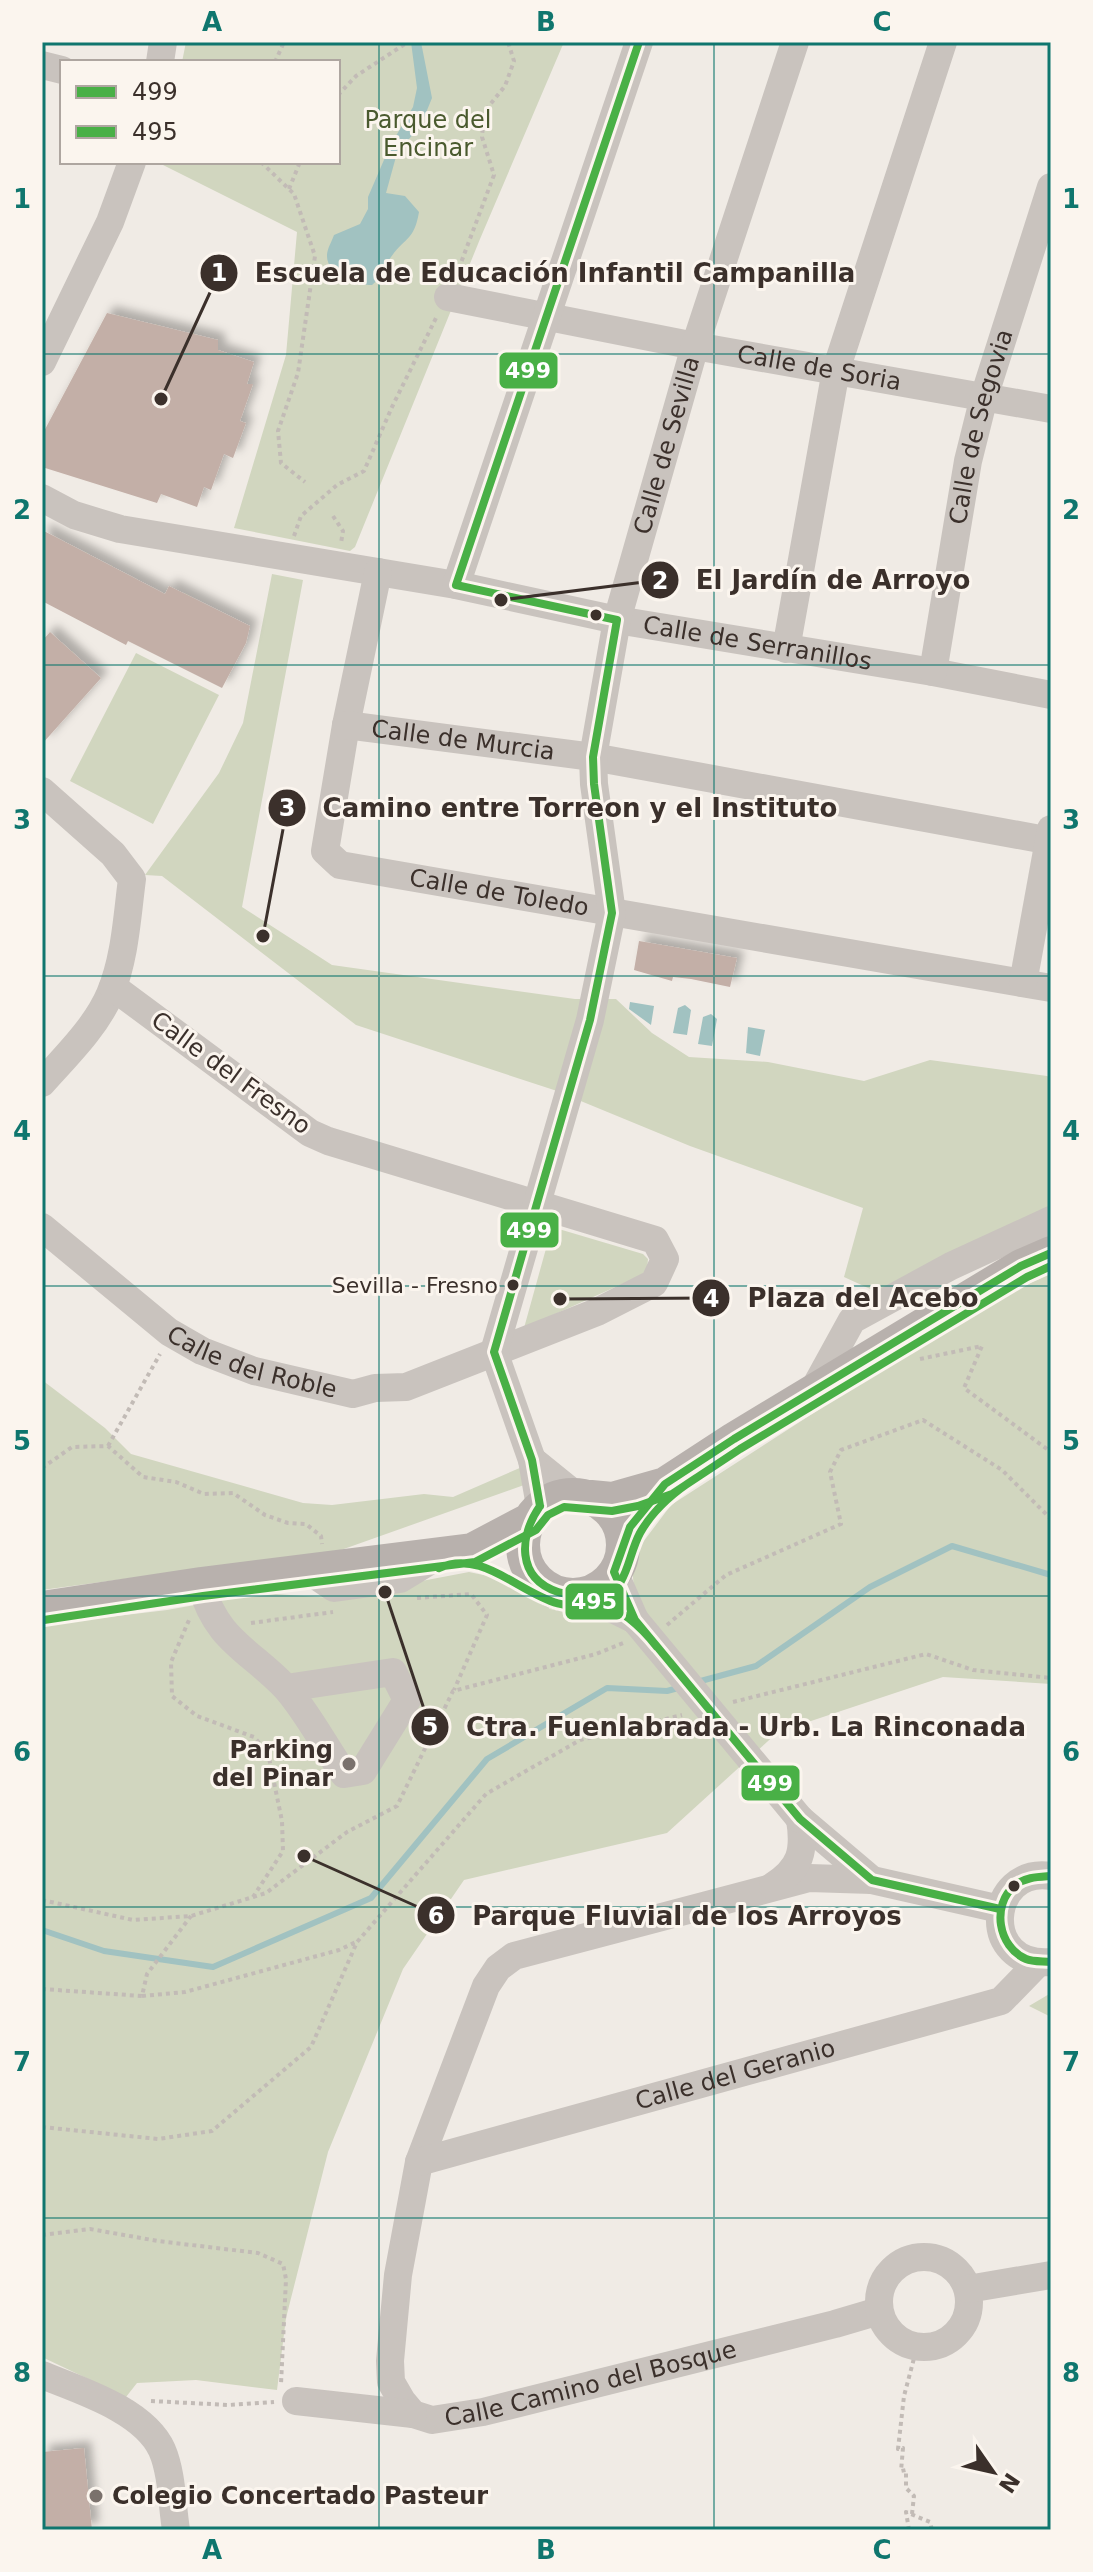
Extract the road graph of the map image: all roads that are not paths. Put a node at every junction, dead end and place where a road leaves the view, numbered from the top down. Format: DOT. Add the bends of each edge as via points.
graph roads {
  1 [pos="639,42"];
  2 [pos="795,42"];
  3 [pos="943,42"];
  4 [pos="131,164"];
  5 [pos="1051,187"];
  6 [pos="448,297"];
  7 [pos="546,315"];
  8 [pos="695,346"];
  9 [pos="42,362"];
  10 [pos="836,370"];
  11 [pos="984,397"];
  12 [pos="1051,409"];
  13 [pos="42,498"];
  14 [pos="378,572"];
  15 [pos="456,585"];
  16 [pos="617,620"];
  17 [pos="786,649"];
  18 [pos="933,672"];
  19 [pos="1051,695"];
  20 [pos="346,725"];
  21 [pos="593,757"];
  22 [pos="42,791"];
  23 [pos="1050,837"];
  24 [pos="612,913"];
  25 [pos="1037,986"];
  26 [pos="113,987"];
  27 [pos="42,1083"];
  28 [pos="538,1205"];
  29 [pos="1051,1220"];
  30 [pos="42,1227"];
  31 [pos="1051,1253"];
  32 [pos="494,1352"];
  33 [pos="813,1391"];
  34 [pos="532,1460"];
  35 [pos="665,1484"];
  36 [pos="582,1496"];
  37 [pos="535,1513"];
  38 [pos="456,1552"];
  39 [pos="618,1557"];
  40 [pos="548,1588"];
  41 [pos="203,1592"];
  42 [pos="582,1594"];
  43 [pos="42,1608"];
  44 [pos="635,1620"];
  45 [pos="286,1688"];
  46 [pos="800,1819"];
  47 [pos="1051,1876"];
  48 [pos="872,1880"];
  49 [pos="770,1888"];
  50 [pos="1000,1909"];
  51 [pos="1045,1962"];
  52 [pos="419,2162"];
  53 [pos="1051,2275"];
  54 [pos="968,2289"];
  55 [pos="879,2311"];
  56 [pos="42,2375"];
  57 [pos="288,2402"];
  58 [pos="413,2414"];
  59 [pos="176,2530"];
  1 -- 7 [label="street"];
  2 -- 8 [label="street, Calle de Sevilla"];
  3 -- 10 [label="street"];
  4 -- 9 [label="street" via="110,222"];
  5 -- 11 [label="street, Calle de Segovia"];
  6 -- 7 [label="street, Calle de Soria"];
  7 -- 8 [label="street, Calle de Soria"];
  7 -- 15 [label="street"];
  8 -- 10 [label="street, Calle de Soria"];
  8 -- 16 [label="street, Calle de Sevilla"];
  10 -- 11 [label="street, Calle de Soria"];
  10 -- 17 [label="street"];
  11 -- 12 [label="street, Calle de Soria"];
  11 -- 18 [label="street, Calle de Segovia" via="968,461"];
  13 -- 14 [label="street, Calle de Serranillos" via="120,529"];
  14 -- 15 [label="street, Calle de Serranillos"];
  14 -- 20 [label="street, Calle de Toledo"];
  15 -- 16 [label="street, Calle de Serranillos"];
  16 -- 17 [label="street, Calle de Serranillos"];
  16 -- 21 [label="street, Calle de Sevilla"];
  17 -- 18 [label="street, Calle de Serranillos"];
  18 -- 19 [label="street, Calle de Serranillos"];
  20 -- 21 [label="street, Calle de Murcia"];
  20 -- 24 [label="street, Calle de Toledo" via="325,851 340,865"];
  21 -- 23 [label="street, Calle de Murcia"];
  21 -- 24 [label="street, Calle de Sevilla"];
  22 -- 26 [label="street" via="113,854 132,879"];
  23 -- 25 [label="street"];
  24 -- 25 [label="street, Calle de Toledo"];
  24 -- 28 [label="street, Calle de Sevilla" via="590,1020"];
  26 -- 27 [label="street" via="89,1028"];
  26 -- 28 [label="street, Calle del Fresno" via="310,1133"];
  28 -- 32 [label="street, Calle de Sevilla"];
  28 -- 32 [label="street, Calle del Fresno" via="655,1240 665,1259 654,1283 597,1312"];
  29 -- 33 [label="street" via="852,1320"];
  30 -- 32 [label="street, Calle del Roble" via="173,1335 254,1371 353,1394 406,1387"];
  31 -- 33 [label="main road"];
  32 -- 34 [label="street"];
  33 -- 35 [label="main road"];
  34 -- 36 [label="street"];
  34 -- 37 [label="street"];
  35 -- 36 [label="main road" via="623,1497"];
  35 -- 39 [label="main road" via="630,1527"];
  36 -- 37 [label="main road" via="561,1495"];
  36 -- 39 [label="main road" via="613,1515 620,1528"];
  37 -- 38 [label="main road"];
  37 -- 40 [label="main road" via="523,1550 527,1566"];
  38 -- 40 [label="main road" via="499,1559"];
  38 -- 41 [label="main road" via="316,1570"];
  39 -- 42 [label="main road" via="605,1582"];
  39 -- 44 [label="street"];
  40 -- 42 [label="main road"];
  41 -- 43 [label="main road"];
  41 -- 45 [label="street" via="229,1640"];
  42 -- 44 [label="street"];
  44 -- 46 [label="street, bridge"];
  46 -- 48 [label="street"];
  46 -- 49 [label="street" via="803,1841 797,1865"];
  47 -- 50 [label="street" via="1017,1883"];
  48 -- 49 [label="street, Calle Camino del Bosque" via="809,1878"];
  48 -- 50 [label="street, Calle Camino del Bosque"];
  49 -- 52 [label="street, Calle Camino del Bosque" via="514,1956 498,1968 486,1986"];
  50 -- 51 [label="street" via="1002,1936 1010,1948 1023,1958"];
  51 -- 52 [label="street, Calle del Geranio" via="1001,2001"];
  52 -- 58 [label="street, Calle Camino del Bosque" via="398,2275 390,2361 391,2382"];
  53 -- 54 [label="street"];
  54 -- 55 [label="street" via="949,2263 912,2258 886,2277"];
  54 -- 55 [label="street" via="969,2314 963,2326 933,2347 905,2343 892,2334"];
  55 -- 58 [label="street, Calle Camino del Bosque" via="483,2412 432,2420"];
  56 -- 59 [label="street" via="135,2418 161,2449"];
  57 -- 58 [label="street"];
}
